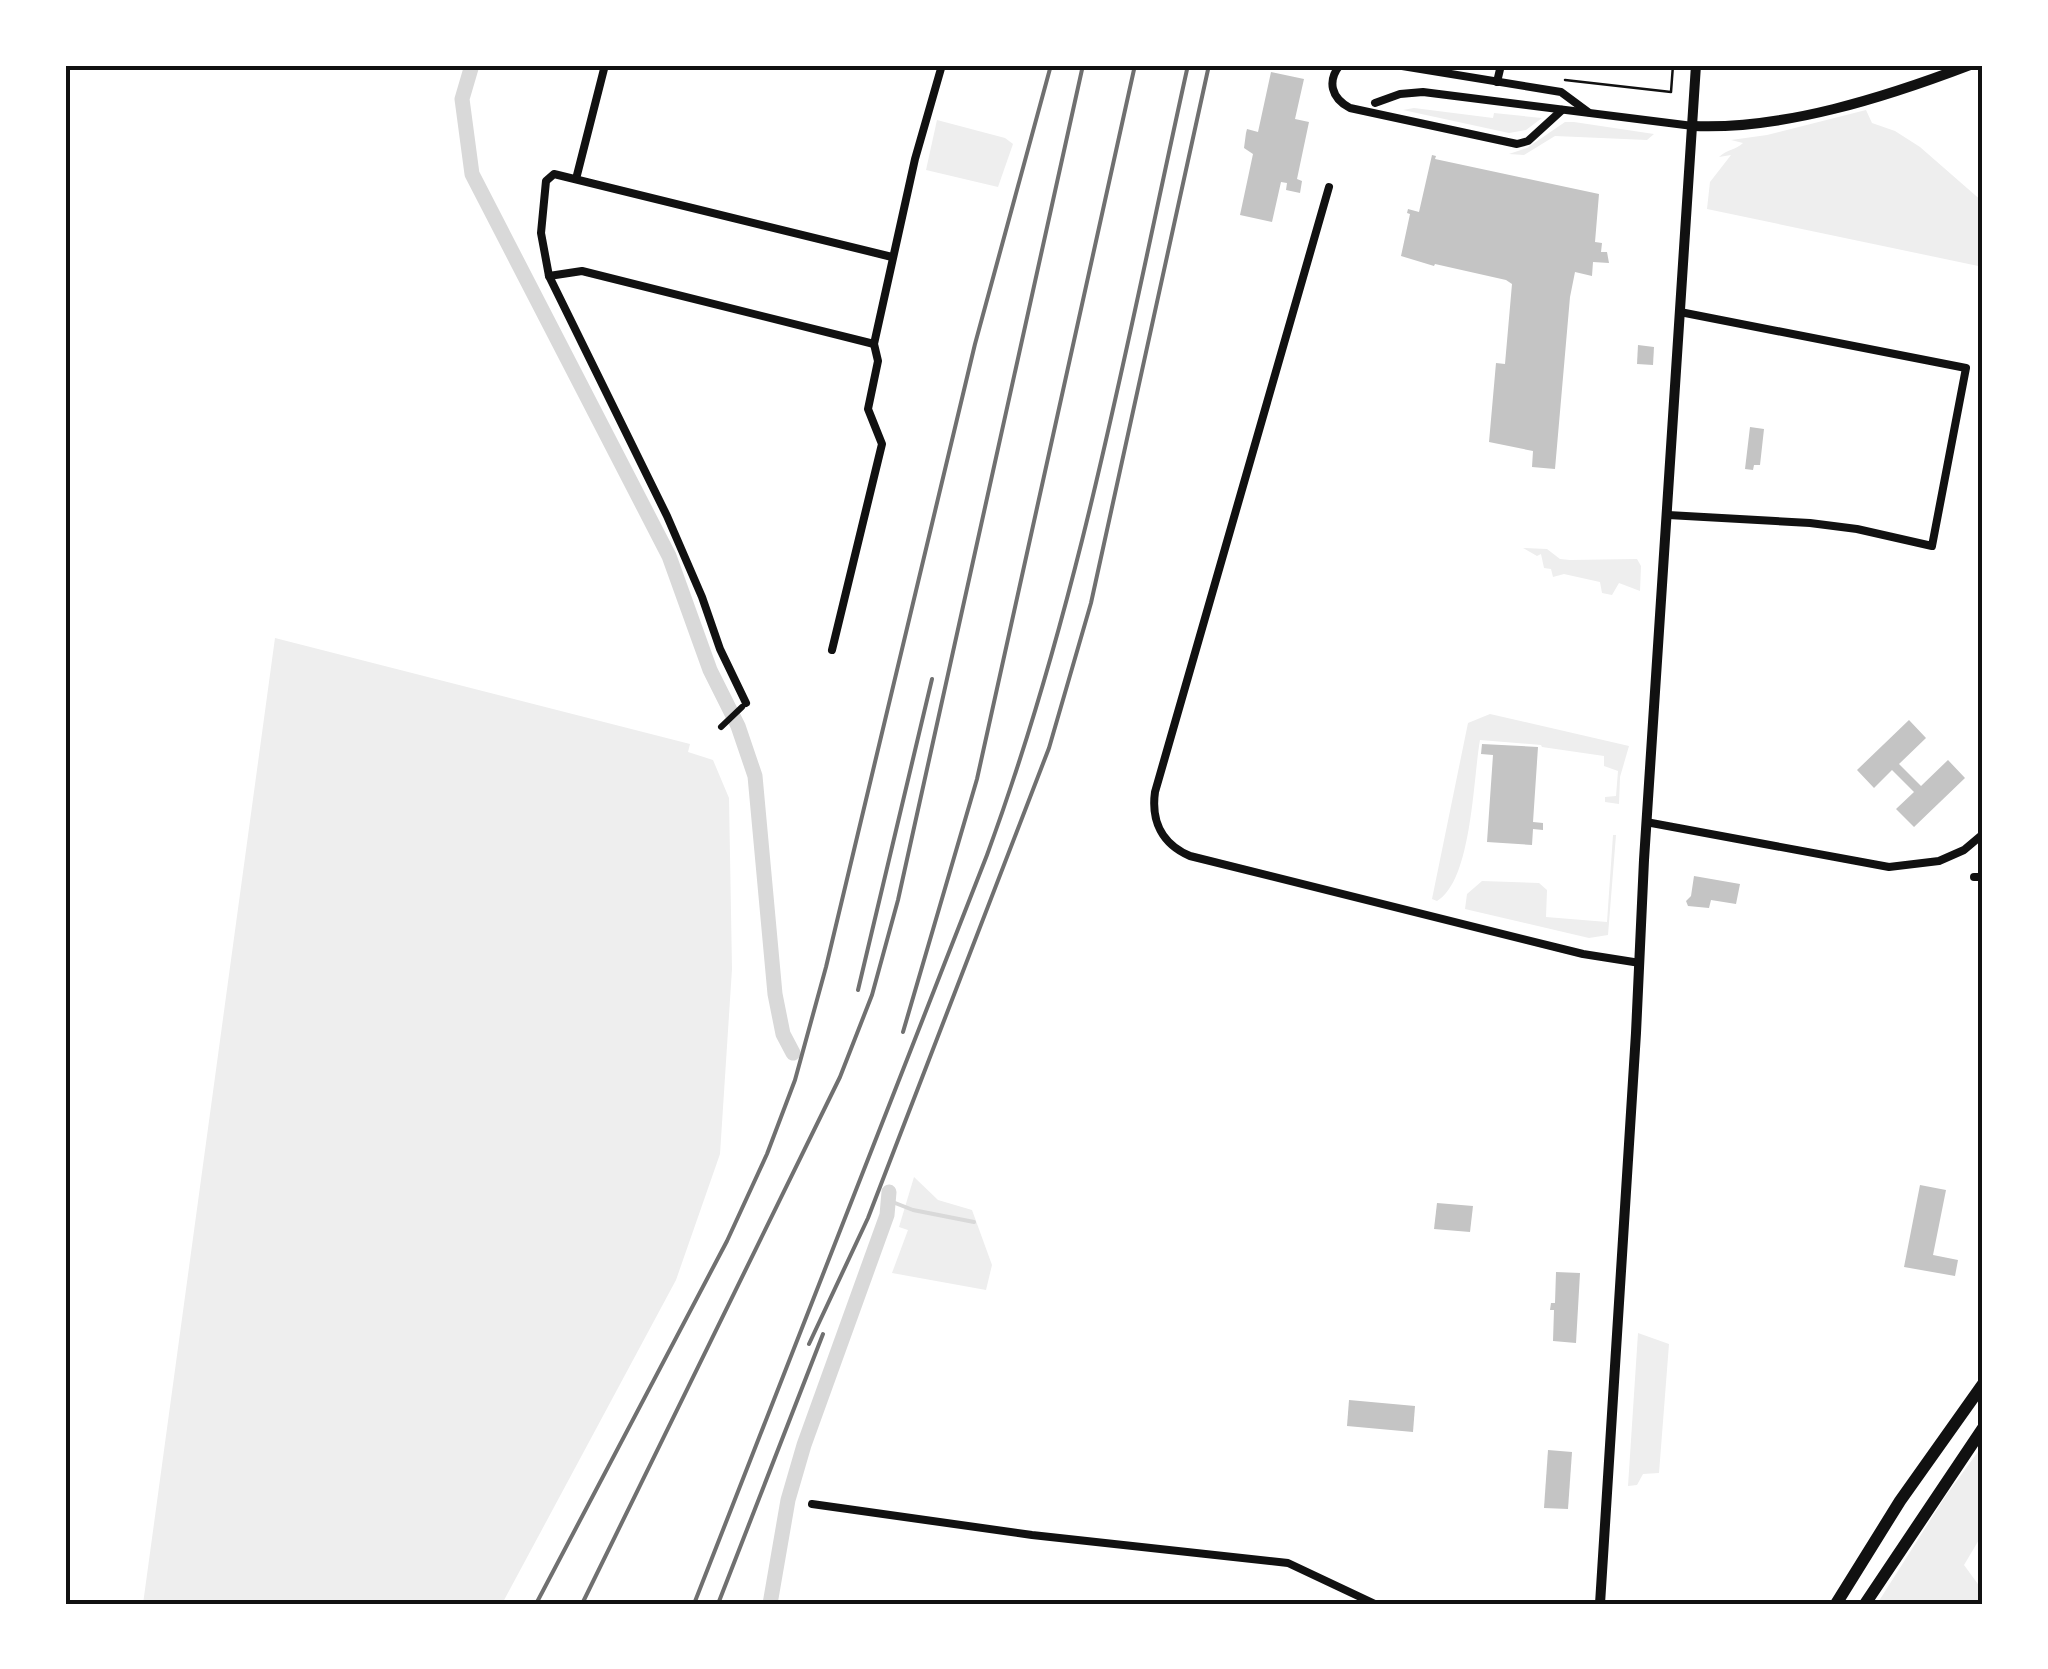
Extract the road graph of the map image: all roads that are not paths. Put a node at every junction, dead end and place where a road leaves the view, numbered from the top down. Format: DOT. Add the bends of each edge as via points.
graph roads {
  1 [pos="605,65"];
  2 [pos="942,65"];
  3 [pos="1340,65"];
  4 [pos="1396,65"];
  5 [pos="1500,65"];
  6 [pos="1696,65"];
  7 [pos="1970,65"];
  8 [pos="1497,82"];
  9 [pos="1375,103"];
  10 [pos="1562,110"];
  11 [pos="1592,114"];
  12 [pos="1693,126"];
  13 [pos="576,179"];
  14 [pos="1329,187"];
  15 [pos="892,257"];
  16 [pos="549,276"];
  17 [pos="1680,312"];
  18 [pos="874,344"];
  19 [pos="1668,515"];
  20 [pos="832,650"];
  21 [pos="744,705"];
  22 [pos="720,727"];
  23 [pos="1646,822"];
  24 [pos="1983,834"];
  25 [pos="1640,963"];
  26 [pos="1983,1384"];
  27 [pos="1983,1428"];
  28 [pos="812,1504"];
  29 [pos="1375,1604"];
  30 [pos="1600,1604"];
  31 [pos="1836,1604"];
  32 [pos="1865,1604"];
  1 -- 13 [label="street"];
  2 -- 15 [label="street"];
  3 -- 10 [label="street" via="1333,92 1350,108 1516,144"];
  4 -- 8 [label="street"];
  5 -- 8 [label="street"];
  6 -- 12 [label="street"];
  7 -- 12 [label="street" via="1796,116 1748,126"];
  8 -- 11 [label="street" via="1561,92"];
  9 -- 10 [label="street" via="1423,92"];
  10 -- 11 [label="street"];
  11 -- 12 [label="street"];
  12 -- 17 [label="street"];
  13 -- 15 [label="street"];
  13 -- 16 [label="street" via="554,174 546,181 541,233"];
  14 -- 25 [label="street" via="1155,792 1162,834 1190,856"];
  15 -- 18 [label="street"];
  16 -- 18 [label="street" via="582,271"];
  16 -- 21 [label="street" via="666,516"];
  17 -- 19 [label="street"];
  17 -- 19 [label="street" via="1966,368 1932,546 1810,523"];
  18 -- 20 [label="street" via="878,361 868,408 882,444"];
  19 -- 23 [label="street"];
  21 -- 22 [label="street"];
  23 -- 24 [label="street" via="1889,867 1939,861"];
  23 -- 25 [label="street"];
  25 -- 30 [label="street"];
  26 -- 31 [label="main road"];
  27 -- 32 [label="main road"];
  28 -- 29 [label="street" via="1288,1563"];
}
